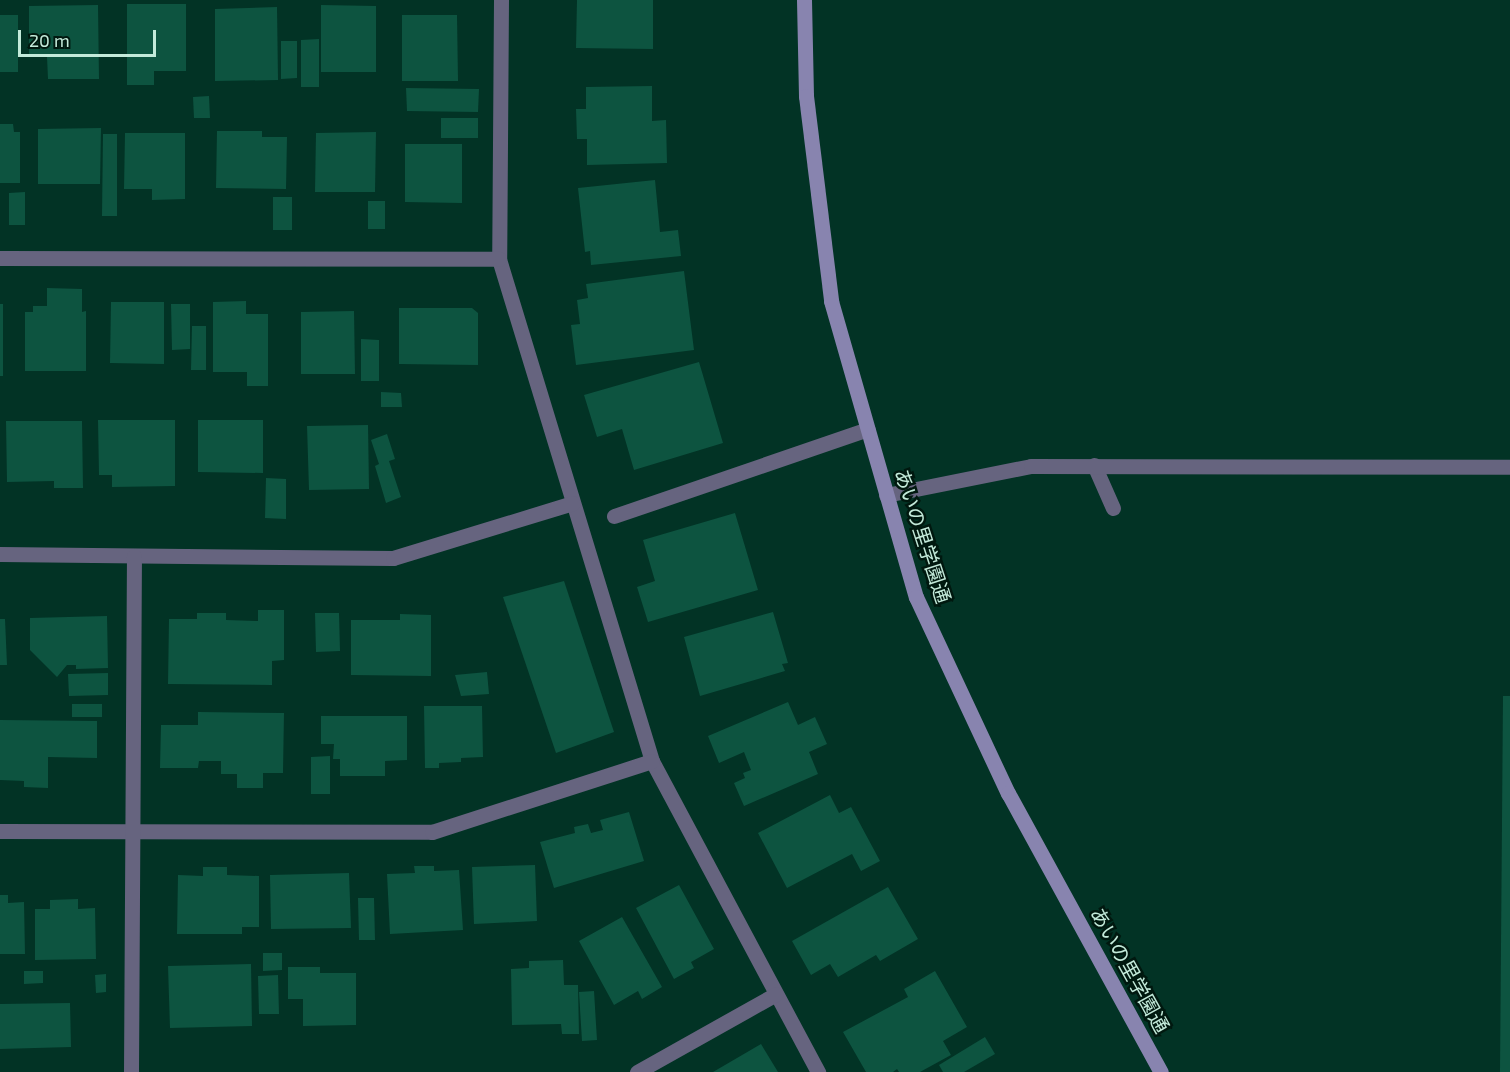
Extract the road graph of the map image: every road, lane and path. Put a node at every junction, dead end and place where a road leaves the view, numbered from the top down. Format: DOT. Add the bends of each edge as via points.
graph roads {
  1 [pos="501,0"];
  2 [pos="804,0"];
  3 [pos="0,258"];
  4 [pos="499,259"];
  5 [pos="868,429"];
  6 [pos="1094,465"];
  7 [pos="1510,467"];
  8 [pos="886,495"];
  9 [pos="573,503"];
  10 [pos="1113,508"];
  11 [pos="614,516"];
  12 [pos="0,554"];
  13 [pos="134,556"];
  14 [pos="652,761"];
  15 [pos="132,830"];
  16 [pos="0,831"];
  17 [pos="776,994"];
  18 [pos="131,1072"];
  19 [pos="637,1072"];
  20 [pos="818,1072"];
  21 [pos="1161,1072"];
  1 -- 4 [label="street"];
  2 -- 5 [label="street, あいの里学園通" via="806,96 831,301"];
  3 -- 4 [label="street"];
  4 -- 9 [label="street"];
  5 -- 8 [label="street, あいの里学園通"];
  5 -- 11 [label="street"];
  6 -- 7 [label="street"];
  6 -- 8 [label="street" via="1031,466"];
  6 -- 10 [label="street"];
  8 -- 21 [label="street, あいの里学園通" via="916,597 1003,783"];
  9 -- 13 [label="street" via="393,558"];
  9 -- 14 [label="street"];
  12 -- 13 [label="street"];
  13 -- 15 [label="street"];
  14 -- 15 [label="street" via="432,832"];
  14 -- 17 [label="street"];
  15 -- 16 [label="street"];
  15 -- 18 [label="street"];
  17 -- 19 [label="street"];
  17 -- 20 [label="street"];
}
